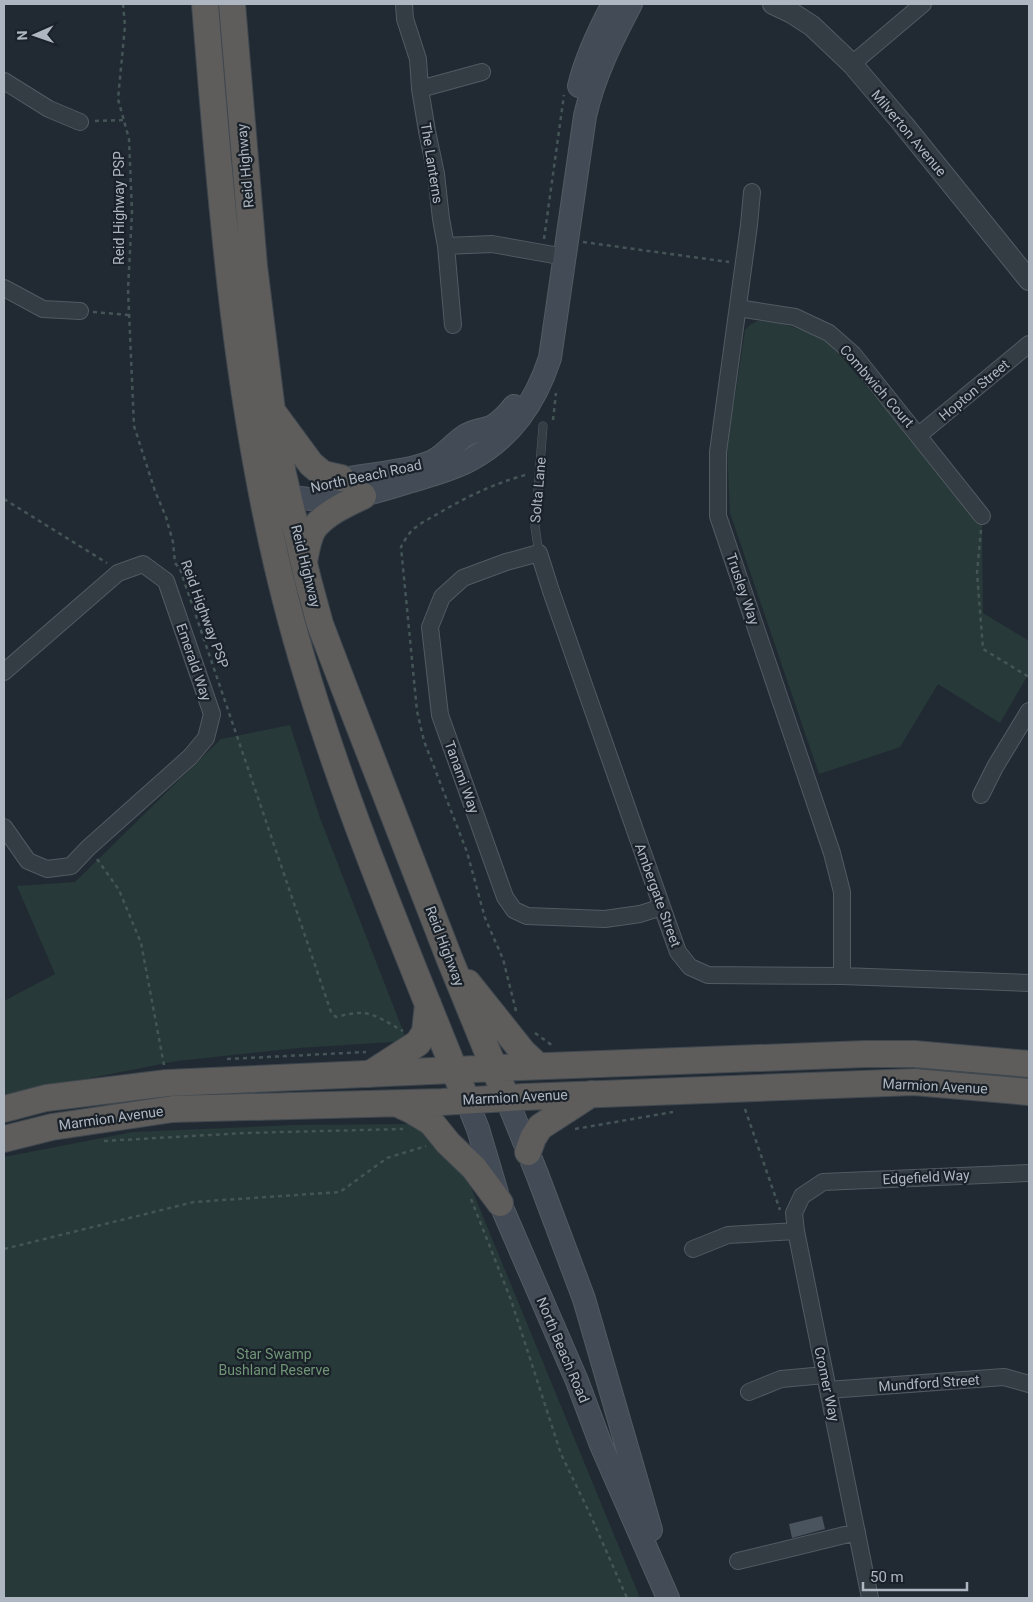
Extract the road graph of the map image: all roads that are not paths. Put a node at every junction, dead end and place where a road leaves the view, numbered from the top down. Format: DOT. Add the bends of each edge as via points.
graph roads {
  1 [pos="205,4"];
  2 [pos="232,4"];
  3 [pos="404,4"];
  4 [pos="613,4"];
  5 [pos="631,4"];
  6 [pos="773,4"];
  7 [pos="801,4"];
  8 [pos="923,4"];
  9 [pos="856,61"];
  10 [pos="482,72"];
  11 [pos="4,82"];
  12 [pos="420,89"];
  13 [pos="80,122"];
  14 [pos="752,192"];
  15 [pos="446,246"];
  16 [pos="564,251"];
  17 [pos="1029,261"];
  18 [pos="1029,280"];
  19 [pos="4,288"];
  20 [pos="738,308"];
  21 [pos="80,311"];
  22 [pos="453,325"];
  23 [pos="1029,344"];
  24 [pos="272,410"];
  25 [pos="543,426"];
  26 [pos="251,436"];
  27 [pos="919,436"];
  28 [pos="341,478"];
  29 [pos="289,496"];
  30 [pos="363,496"];
  31 [pos="982,516"];
  32 [pos="539,553"];
  33 [pos="304,562"];
  34 [pos="286,602"];
  35 [pos="4,672"];
  36 [pos="1029,711"];
  37 [pos="981,795"];
  38 [pos="4,827"];
  39 [pos="662,907"];
  40 [pos="450,960"];
  41 [pos="842,976"];
  42 [pos="1029,983"];
  43 [pos="428,1004"];
  44 [pos="369,1063"];
  45 [pos="1029,1064"];
  46 [pos="538,1066"];
  47 [pos="494,1068"];
  48 [pos="454,1071"];
  49 [pos="1029,1092"];
  50 [pos="592,1094"];
  51 [pos="506,1098"];
  52 [pos="466,1099"];
  53 [pos="394,1102"];
  54 [pos="4,1109"];
  55 [pos="4,1139"];
  56 [pos="528,1152"];
  57 [pos="1029,1173"];
  58 [pos="823,1182"];
  59 [pos="500,1203"];
  60 [pos="796,1230"];
  61 [pos="693,1249"];
  62 [pos="826,1382"];
  63 [pos="1029,1384"];
  64 [pos="749,1392"];
  65 [pos="857,1532"];
  66 [pos="738,1561"];
  67 [pos="670,1598"];
  68 [pos="870,1598"];
  1 -- 26 [label="highway, Reid Highway" via="230,284"];
  2 -- 24 [label="highway, Reid Highway" via="254,266"];
  3 -- 12 [label="street, The Lanterns" via="405,19 418,59"];
  4 -- 16 [label="main road, North Beach Road" via="586,62 570,130"];
  5 -- 16 [label="main road, North Beach Road" via="590,94"];
  6 -- 9 [label="street, Milverton Avenue" via="812,26"];
  7 -- 9 [label="street, Milverton Avenue" via="825,20"];
  8 -- 9 [label="street"];
  9 -- 17 [label="street, Milverton Avenue"];
  9 -- 18 [label="street, Milverton Avenue"];
  10 -- 12 [label="street"];
  11 -- 13 [label="street" via="49,109"];
  12 -- 15 [label="street, The Lanterns"];
  14 -- 20 [label="street, Trusley Way"];
  15 -- 16 [label="street" via="492,244"];
  15 -- 22 [label="street, The Lanterns"];
  16 -- 28 [label="main road, North Beach Road" via="538,357 512,409 489,427 464,436 433,461 393,471"];
  16 -- 30 [label="main road, North Beach Road" via="550,358 536,395 518,422 496,444 468,461"];
  19 -- 21 [label="street" via="43,308"];
  20 -- 27 [label="street, Combwich Court" via="796,317 829,333 853,354"];
  20 -- 41 [label="street, Trusley Way" via="718,452 718,516 832,852 842,892"];
  23 -- 27 [label="street, Hopton Street"];
  24 -- 28 [label="highway" via="311,464 323,474"];
  24 -- 29 [label="highway, Reid Highway"];
  25 -- 32 [label="lane, Solta Lane" via="535,527"];
  26 -- 29 [label="highway"];
  26 -- 34 [label="highway, Reid Highway"];
  27 -- 31 [label="street, Combwich Court"];
  28 -- 29 [label="main road, North Beach Road"];
  29 -- 30 [label="main road, North Beach Road" via="326,500"];
  29 -- 33 [label="highway, Reid Highway"];
  29 -- 34 [label="highway" via="284,523 288,568"];
  30 -- 33 [label="highway" via="326,516 314,529"];
  32 -- 39 [label="street, Ambergate Street"];
  32 -- 39 [label="street, Tanami Way" via="463,578 442,598 430,626 440,715 505,897 514,910 527,916 605,919"];
  33 -- 40 [label="highway, Reid Highway" via="320,624"];
  34 -- 43 [label="highway, Reid Highway" via="330,747"];
  35 -- 38 [label="street, Emerald Way" via="118,573 143,564 166,581 212,714 206,738 190,757 71,866 47,869 28,861"];
  36 -- 37 [label="street"];
  39 -- 41 [label="street, Ambergate Street" via="678,952 690,967 708,976"];
  40 -- 46 [label="highway" via="523,1052"];
  40 -- 47 [label="highway, Reid Highway"];
  41 -- 42 [label="street, Ambergate Street"];
  43 -- 44 [label="highway" via="425,1032 418,1043"];
  43 -- 48 [label="highway, Reid Highway"];
  44 -- 48 [label="highway, Marmion Avenue"];
  44 -- 54 [label="highway, Marmion Avenue" via="46,1098"];
  45 -- 46 [label="highway, Marmion Avenue" via="914,1054 865,1054"];
  46 -- 47 [label="highway, Marmion Avenue"];
  47 -- 48 [label="highway, Marmion Avenue"];
  47 -- 51 [label="highway, Reid Highway"];
  48 -- 52 [label="highway, Reid Highway"];
  49 -- 50 [label="highway, Marmion Avenue" via="914,1082"];
  50 -- 51 [label="highway, Marmion Avenue"];
  50 -- 56 [label="highway" via="540,1128"];
  51 -- 52 [label="highway, Marmion Avenue"];
  51 -- 56 [label="main road, North Beach Road"];
  52 -- 53 [label="highway, Marmion Avenue"];
  52 -- 59 [label="main road, North Beach Road"];
  53 -- 55 [label="highway, Marmion Avenue" via="173,1109 52,1127"];
  53 -- 59 [label="highway" via="431,1122 474,1168"];
  56 -- 67 [label="main road, North Beach Road" via="584,1299"];
  57 -- 58 [label="street, Edgefield Way"];
  58 -- 60 [label="street, Cromer Way" via="802,1196 794,1214"];
  59 -- 67 [label="main road, North Beach Road" via="577,1380 601,1445"];
  60 -- 61 [label="street" via="728,1235"];
  60 -- 62 [label="street, Cromer Way"];
  62 -- 63 [label="street, Mundford Street" via="1004,1377"];
  62 -- 64 [label="street, Mundford Street" via="781,1379"];
  62 -- 65 [label="street, Cromer Way"];
  65 -- 66 [label="street"];
  65 -- 68 [label="street, Cromer Way"];
}
